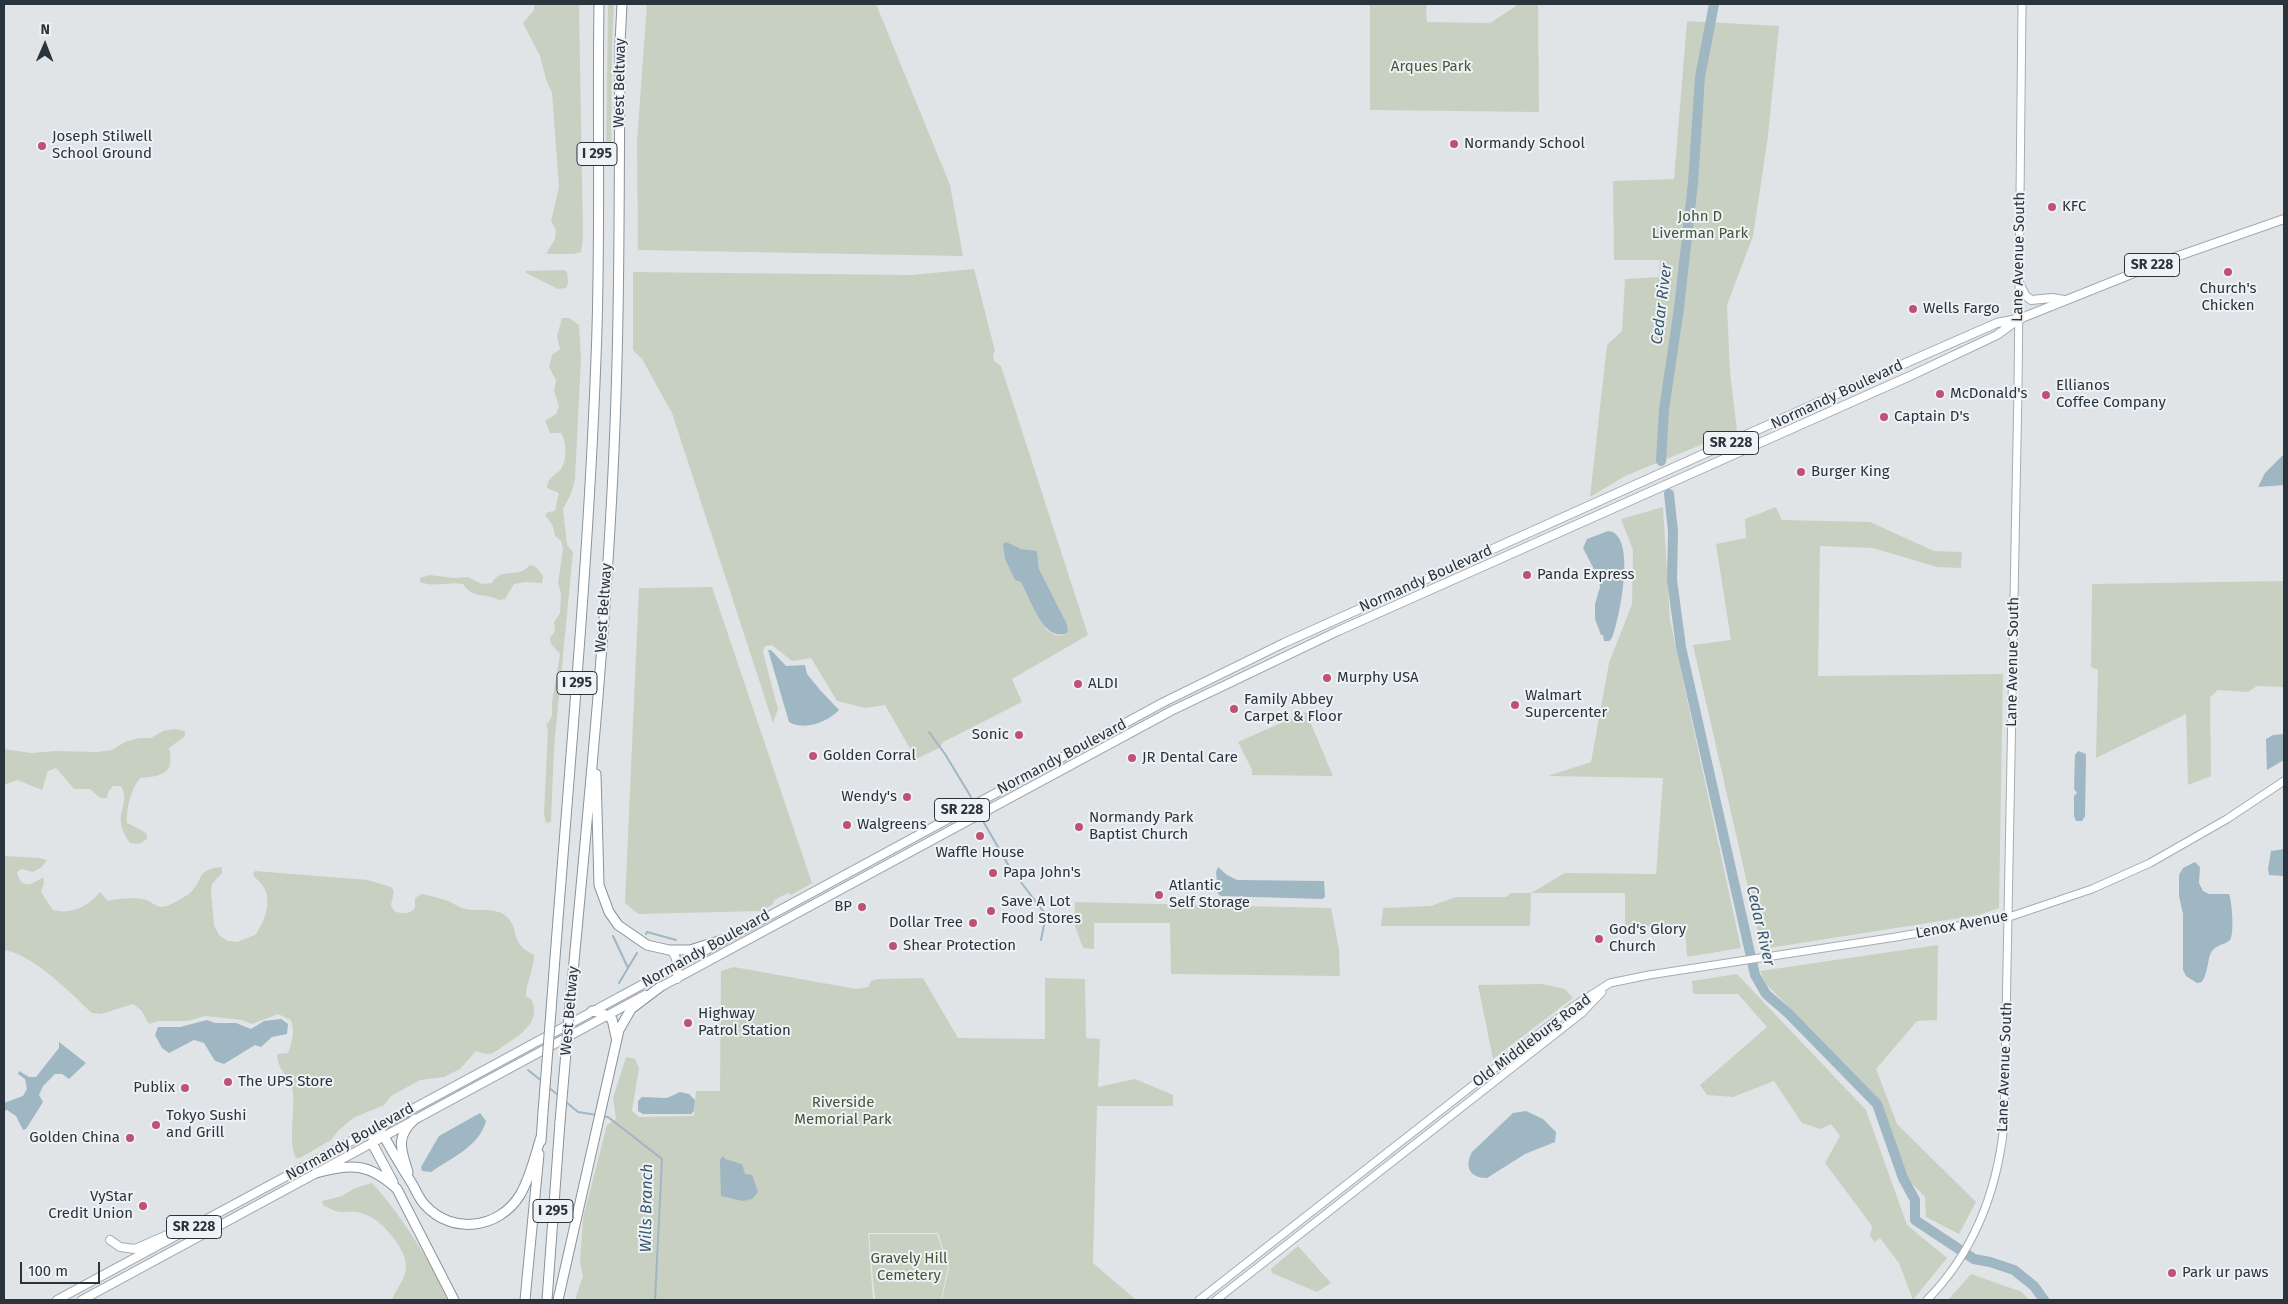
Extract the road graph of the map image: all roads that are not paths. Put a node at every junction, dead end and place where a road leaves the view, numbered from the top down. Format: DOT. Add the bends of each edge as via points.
graph roads {
  1 [pos="593,4"];
  2 [pos="599,4"];
  3 [pos="622,4"];
  4 [pos="627,4"];
  5 [pos="2022,4"];
  6 [pos="620,43"];
  7 [pos="597,134"];
  8 [pos="2284,219"];
  9 [pos="2019,283"];
  10 [pos="2064,300"];
  11 [pos="2018,319"];
  12 [pos="1739,439"];
  13 [pos="1701,468"];
  14 [pos="596,726"];
  15 [pos="2284,781"];
  16 [pos="2009,917"];
  17 [pos="722,940"];
  18 [pos="672,950"];
  19 [pos="679,964"];
  20 [pos="677,979"];
  21 [pos="1610,983"];
  22 [pos="660,987"];
  23 [pos="592,1012"];
  24 [pos="607,1015"];
  25 [pos="616,1042"];
  26 [pos="1448,1107"];
  27 [pos="1459,1110"];
  28 [pos="415,1119"];
  29 [pos="387,1122"];
  30 [pos="365,1134"];
  31 [pos="381,1135"];
  32 [pos="541,1137"];
  33 [pos="372,1143"];
  34 [pos="1380,1158"];
  35 [pos="1388,1167"];
  36 [pos="316,1173"];
  37 [pos="411,1182"];
  38 [pos="397,1189"];
  39 [pos="262,1190"];
  40 [pos="267,1200"];
  41 [pos="206,1220"];
  42 [pos="110,1240"];
  43 [pos="57,1300"];
  44 [pos="82,1300"];
  45 [pos="454,1300"];
  46 [pos="525,1300"];
  47 [pos="547,1300"];
  48 [pos="558,1300"];
  49 [pos="1199,1300"];
  50 [pos="1216,1300"];
  51 [pos="1927,1300"];
  1 -- 7 [label="highway"];
  2 -- 7 [label="highway, West Beltway / I 295"];
  3 -- 6 [label="highway, West Beltway / I 295"];
  4 -- 6 [label="highway"];
  5 -- 9 [label="main road, Lane Avenue South"];
  6 -- 14 [label="highway, West Beltway / I 295" via="617,376"];
  7 -- 32 [label="highway, West Beltway / I 295, bridge" via="596,356 584,588"];
  8 -- 10 [label="main road, Normandy Boulevard / SR 228" via="2170,258"];
  9 -- 10 [label="main road" via="2031,300"];
  9 -- 11 [label="main road, Lane Avenue South"];
  10 -- 11 [label="main road, Normandy Boulevard / SR 228"];
  11 -- 12 [label="main road, Normandy Boulevard / SR 228" via="1997,323"];
  11 -- 13 [label="main road, Normandy Boulevard / SR 228" via="1997,335"];
  11 -- 16 [label="main road, Lane Avenue South"];
  12 -- 13 [label="main road" via="1736,444 1706,459"];
  12 -- 17 [label="main road, Normandy Boulevard / SR 228" via="1283,644 1164,702"];
  13 -- 20 [label="main road, Normandy Boulevard / SR 228" via="1338,631 1176,709"];
  14 -- 18 [label="highway" via="599,885 603,899 618,925 636,939 647,945"];
  14 -- 47 [label="highway, West Beltway / I 295, bridge"];
  15 -- 16 [label="main road, Lenox Avenue" via="2150,863 2092,889"];
  16 -- 21 [label="main road, Lenox Avenue"];
  16 -- 51 [label="main road, Lane Avenue South" via="2002,1145 1991,1196 1971,1243"];
  17 -- 18 [label="highway" via="690,950"];
  17 -- 19 [label="main road, Normandy Boulevard / SR 228"];
  18 -- 19 [label="main road"];
  19 -- 20 [label="main road"];
  19 -- 23 [label="main road, Normandy Boulevard / SR 228"];
  20 -- 22 [label="main road, Normandy Boulevard / SR 228"];
  21 -- 26 [label="main road, Old Middleburg Road" via="1574,1006"];
  21 -- 27 [label="main road, Old Middleburg Road" via="1582,1013"];
  22 -- 24 [label="main road, Normandy Boulevard / SR 228"];
  22 -- 25 [label="highway" via="632,1009"];
  23 -- 24 [label="highway"];
  23 -- 29 [label="main road, Normandy Boulevard / SR 228"];
  24 -- 25 [label="highway" via="614,1025"];
  24 -- 28 [label="main road, Normandy Boulevard / SR 228"];
  25 -- 48 [label="highway"];
  26 -- 27 [label="main road"];
  26 -- 34 [label="main road, Old Middleburg Road"];
  27 -- 35 [label="main road, Old Middleburg Road"];
  28 -- 31 [label="main road, Normandy Boulevard / SR 228"];
  28 -- 37 [label="highway" via="405,1127 401,1143"];
  29 -- 30 [label="main road, Normandy Boulevard / SR 228"];
  29 -- 31 [label="highway"];
  30 -- 31 [label="highway"];
  30 -- 39 [label="main road, Normandy Boulevard / SR 228"];
  31 -- 33 [label="highway"];
  31 -- 37 [label="highway"];
  32 -- 37 [label="highway" via="520,1194 506,1210 486,1222 458,1224 440,1217 425,1206"];
  32 -- 46 [label="highway, West Beltway / I 295"];
  33 -- 36 [label="main road, Normandy Boulevard / SR 228"];
  33 -- 38 [label="highway"];
  34 -- 35 [label="main road"];
  34 -- 49 [label="main road, Old Middleburg Road"];
  35 -- 50 [label="main road, Old Middleburg Road"];
  36 -- 38 [label="highway" via="341,1166 356,1166 372,1170"];
  36 -- 40 [label="main road, Normandy Boulevard / SR 228"];
  38 -- 45 [label="highway"];
  39 -- 40 [label="main road"];
  39 -- 41 [label="main road, Normandy Boulevard / SR 228"];
  40 -- 44 [label="main road, Normandy Boulevard / SR 228"];
  41 -- 42 [label="main road" via="191,1223 134,1249 120,1247"];
  41 -- 43 [label="main road, Normandy Boulevard / SR 228"];
}
